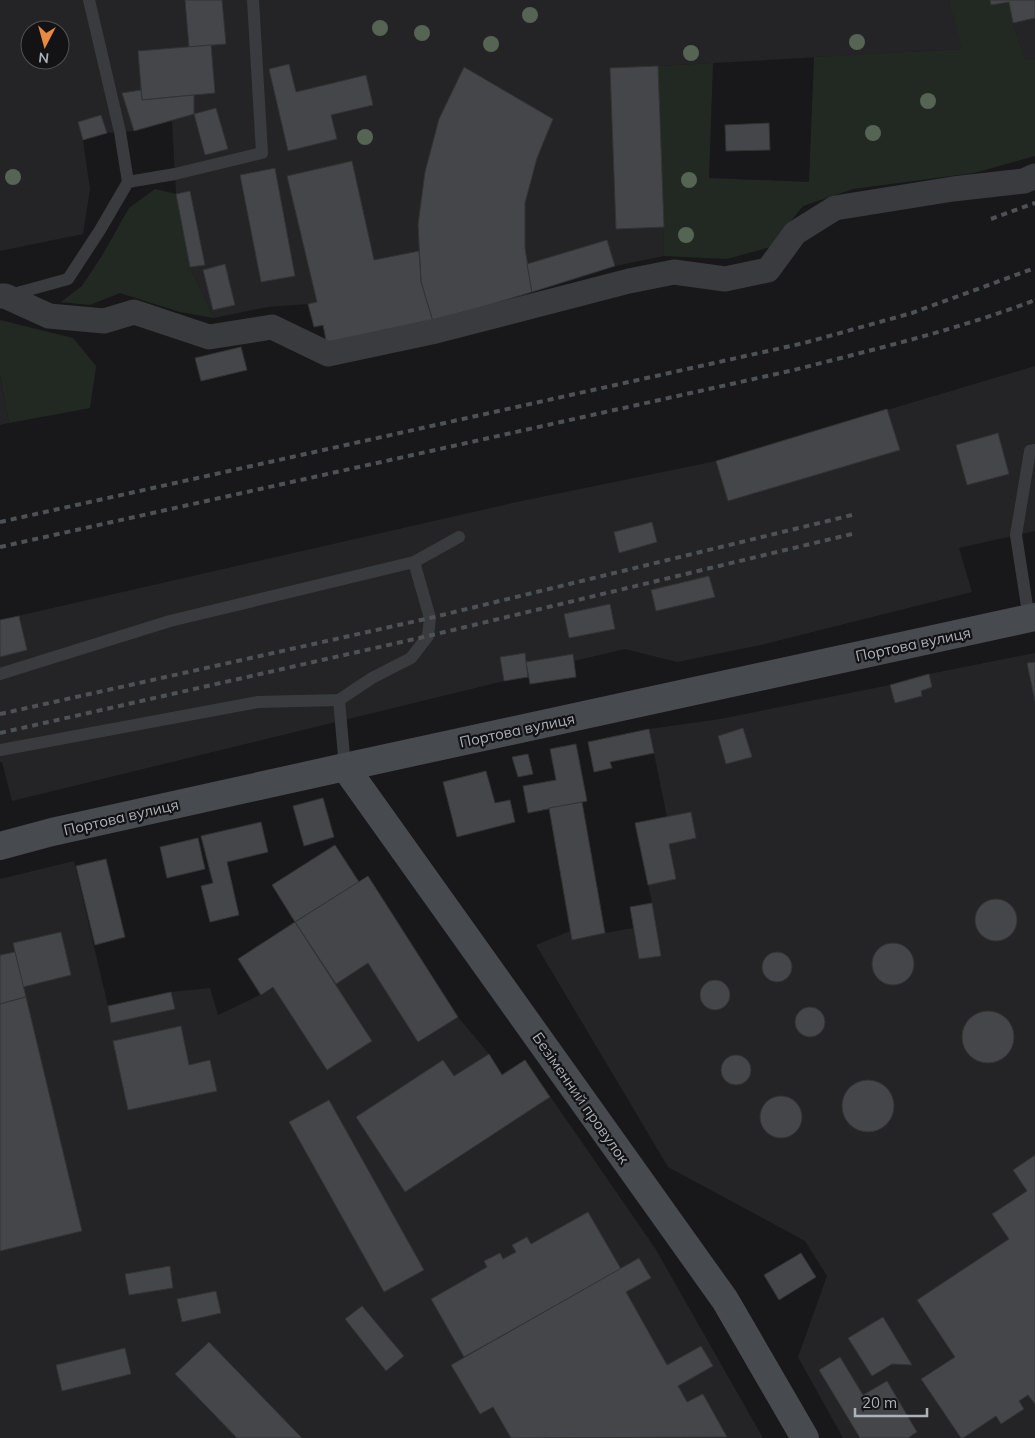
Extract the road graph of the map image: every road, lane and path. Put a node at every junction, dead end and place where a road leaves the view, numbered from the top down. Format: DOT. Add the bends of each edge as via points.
graph roads {
  1 [pos="89,0"];
  2 [pos="253,0"];
  3 [pos="1035,176"];
  4 [pos="128,182"];
  5 [pos="2,296"];
  6 [pos="1035,450"];
  7 [pos="459,537"];
  8 [pos="414,562"];
  9 [pos="1032,618"];
  10 [pos="0,674"];
  11 [pos="339,700"];
  12 [pos="0,750"];
  13 [pos="345,767"];
  14 [pos="0,846"];
  15 [pos="805,1438"];
  1 -- 4 [label="lane" via="120,132"];
  2 -- 4 [label="lane" via="262,153"];
  3 -- 5 [label="street" via="1024,181 835,208 795,233 768,270 725,279 674,272 436,331 328,354 272,326 209,337 134,312 104,321 49,316"];
  4 -- 5 [label="lane" via="68,279"];
  6 -- 9 [label="lane" via="1030,452 1016,535"];
  7 -- 8 [label="lane"];
  8 -- 10 [label="lane" via="170,621"];
  8 -- 11 [label="lane" via="430,618 428,636 410,658"];
  9 -- 13 [label="main road, Портова вулиця"];
  11 -- 12 [label="lane" via="258,702"];
  11 -- 13 [label="lane"];
  13 -- 14 [label="main road, Портова вулиця"];
  13 -- 15 [label="main road, Безіменний провулок" via="725,1300"];
}
